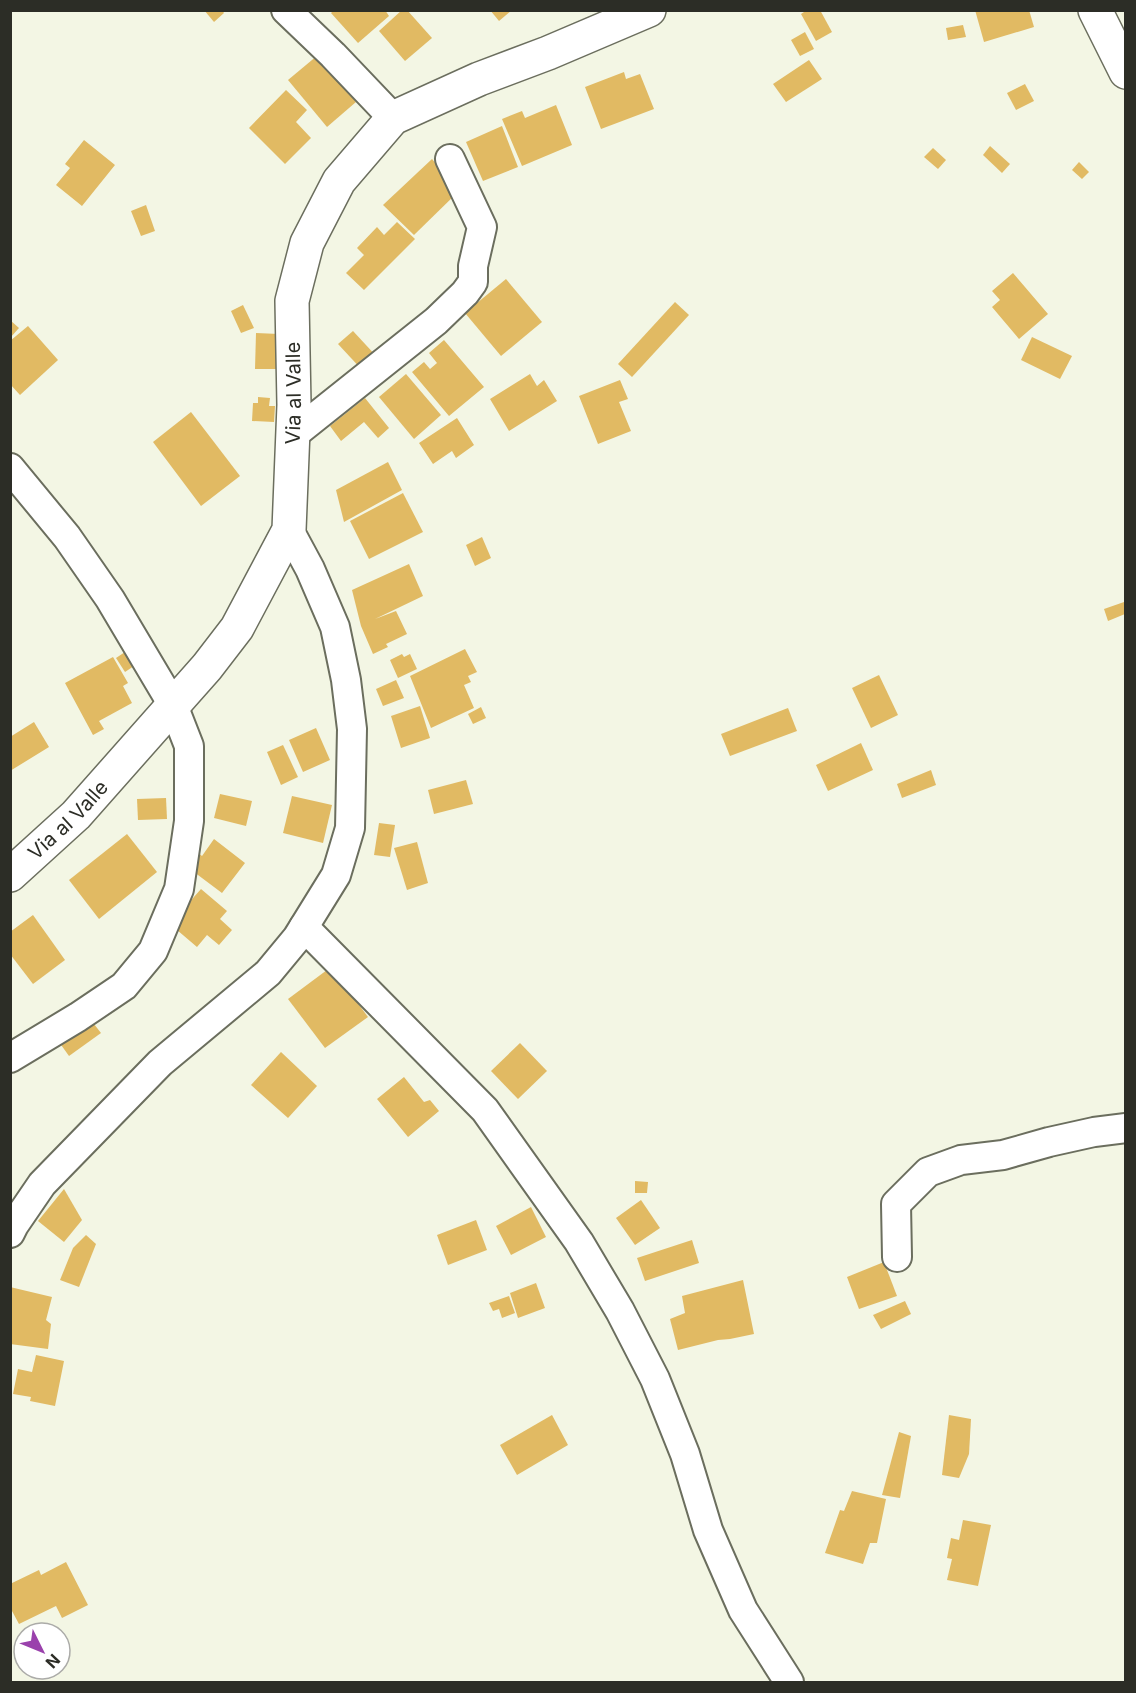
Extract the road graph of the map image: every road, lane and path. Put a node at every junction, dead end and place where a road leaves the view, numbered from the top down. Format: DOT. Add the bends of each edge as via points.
graph roads {
  1 [pos="286,10"];
  2 [pos="649,10"];
  3 [pos="1095,10"];
  4 [pos="1125,72"];
  5 [pos="393,118"];
  6 [pos="450,159"];
  7 [pos="293,435"];
  8 [pos="10,468"];
  9 [pos="289,531"];
  10 [pos="173,705"];
  11 [pos="10,875"];
  12 [pos="304,927"];
  13 [pos="10,1058"];
  14 [pos="1125,1128"];
  15 [pos="10,1233"];
  16 [pos="897,1257"];
  17 [pos="789,1683"];
  1 -- 5 [label="street"];
  2 -- 5 [label="main road, Via al Valle"];
  3 -- 4 [label="main road"];
  5 -- 7 [label="main road, Via al Valle" via="339,181 307,243 292,301"];
  6 -- 7 [label="street" via="482,227 473,282 436,321"];
  7 -- 9 [label="main road, Via al Valle"];
  8 -- 10 [label="street" via="98,581"];
  9 -- 10 [label="main road, Via al Valle" via="237,628"];
  9 -- 12 [label="street" via="335,627 352,729 350,828 336,875"];
  10 -- 11 [label="main road, Via al Valle" via="76,815"];
  10 -- 13 [label="street" via="189,746 189,820 179,889 153,951 124,986"];
  12 -- 15 [label="street" via="268,973 160,1064 42,1184"];
  12 -- 17 [label="street" via="485,1110 579,1242 621,1311 655,1379 685,1454 708,1530 743,1610"];
  14 -- 16 [label="street" via="1003,1155 961,1160 928,1172 896,1204"];
}
